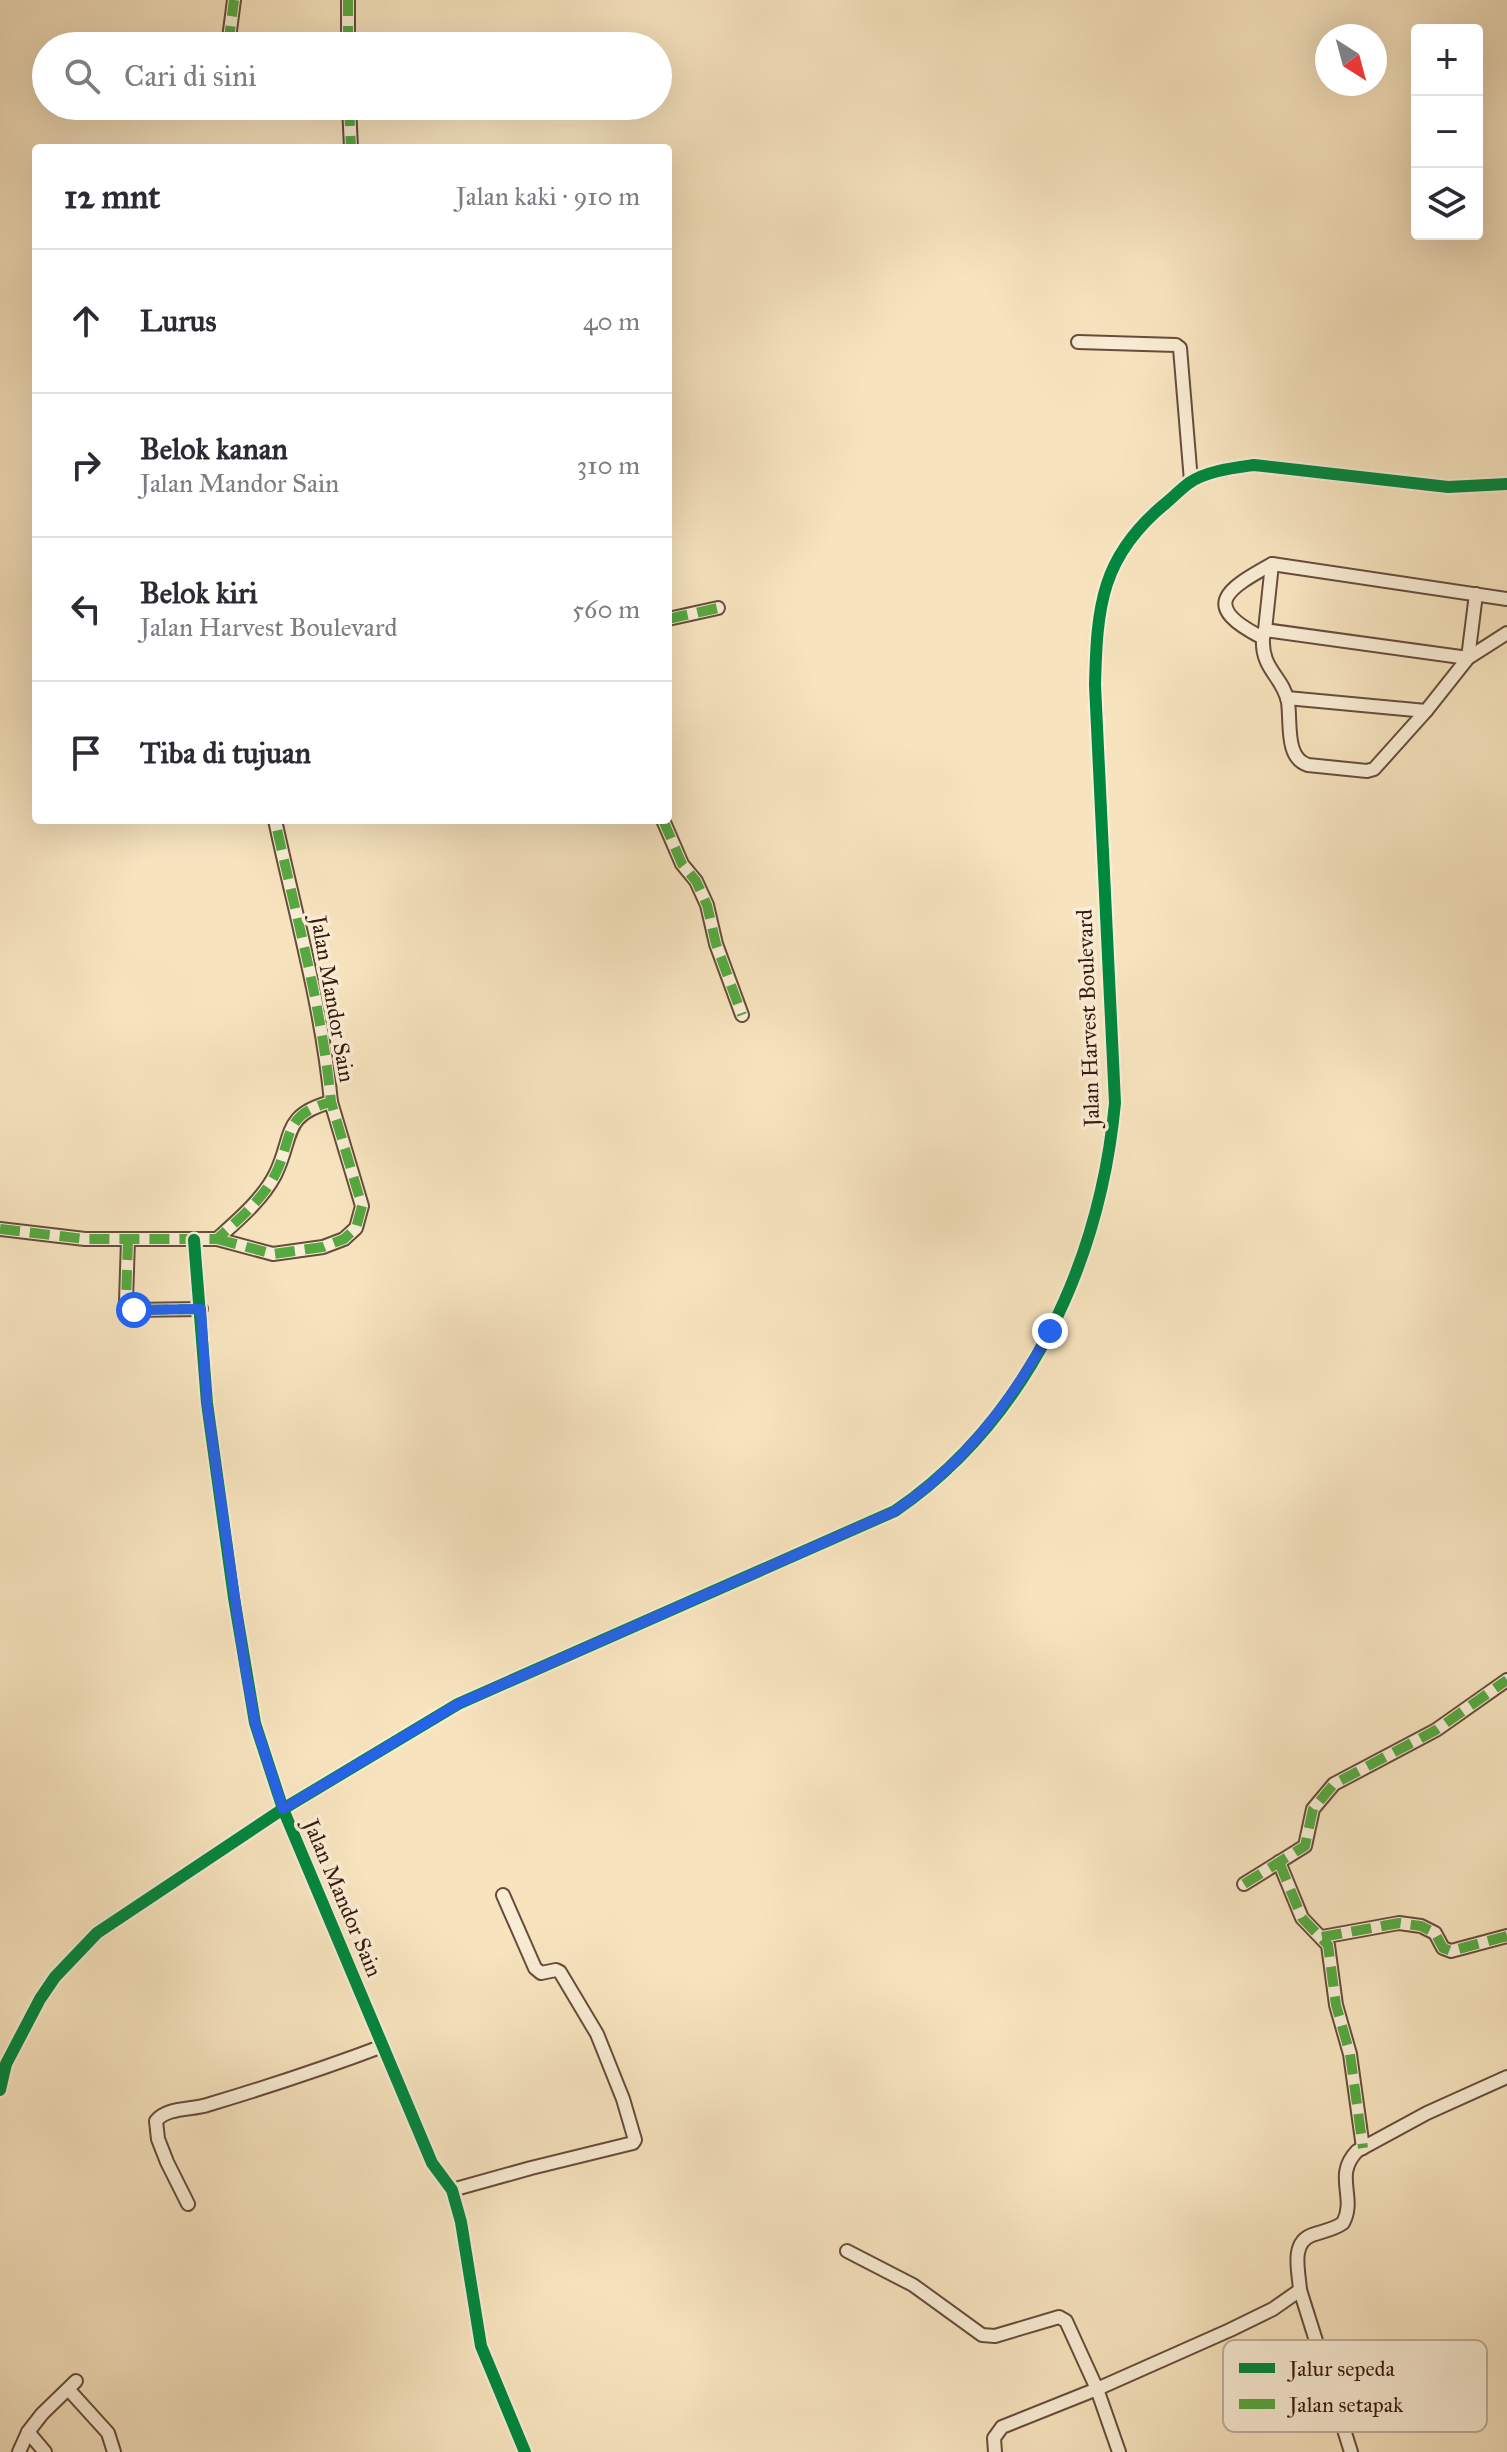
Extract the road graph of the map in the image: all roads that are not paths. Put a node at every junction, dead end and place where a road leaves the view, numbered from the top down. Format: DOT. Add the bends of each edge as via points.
graph roads {
  1 [pos="234,0"];
  2 [pos="348,0"];
  3 [pos="230,32"];
  4 [pos="348,32"];
  5 [pos="350,120"];
  6 [pos="351,144"];
  7 [pos="1078,342"];
  8 [pos="1191,481"];
  9 [pos="1507,484"];
  10 [pos="1272,564"];
  11 [pos="1476,594"];
  12 [pos="1507,599"];
  13 [pos="718,608"];
  14 [pos="672,618"];
  15 [pos="1507,625"];
  16 [pos="1506,633"];
  17 [pos="1264,634"];
  18 [pos="1468,658"];
  19 [pos="1287,698"];
  20 [pos="1426,711"];
  21 [pos="276,824"];
  22 [pos="665,824"];
  23 [pos="742,1015"];
  24 [pos="331,1102"];
  25 [pos="0,1229"];
  26 [pos="217,1239"];
  27 [pos="128,1240"];
  28 [pos="194,1240"];
  29 [pos="201,1309"];
  30 [pos="1507,1680"];
  31 [pos="283,1809"];
  32 [pos="1279,1862"];
  33 [pos="1244,1884"];
  34 [pos="503,1895"];
  35 [pos="1507,1936"];
  36 [pos="1322,1937"];
  37 [pos="383,2046"];
  38 [pos="1507,2077"];
  39 [pos="0,2090"];
  40 [pos="1363,2148"];
  41 [pos="452,2190"];
  42 [pos="188,2204"];
  43 [pos="847,2251"];
  44 [pos="1300,2290"];
  45 [pos="1316,2340"];
  46 [pos="1097,2389"];
  47 [pos="28,2432"];
  48 [pos="1345,2432"];
  49 [pos="19,2452"];
  50 [pos="45,2452"];
  51 [pos="114,2452"];
  52 [pos="525,2452"];
  53 [pos="995,2452"];
  54 [pos="1119,2452"];
  55 [pos="1351,2452"];
  1 -- 3 [label="street"];
  2 -- 4 [label="street"];
  5 -- 6 [label="street"];
  7 -- 8 [label="street" via="1180,348"];
  8 -- 9 [label="street, Jalan Harvest Boulevard" via="1254,465 1448,487"];
  8 -- 31 [label="street, Jalan Harvest Boulevard" via="1148,517 1116,560 1097,632 1095,685 1115,1103 1100,1198 1070,1287 1028,1372 948,1470 895,1511 458,1704"];
  10 -- 11 [label="street"];
  10 -- 17 [label="street"];
  10 -- 17 [label="street" via="1228,592 1225,600 1226,610 1243,628"];
  11 -- 12 [label="street"];
  11 -- 18 [label="street"];
  13 -- 14 [label="street"];
  15 -- 16 [label="street"];
  16 -- 18 [label="street"];
  17 -- 18 [label="street"];
  17 -- 19 [label="street" via="1264,660"];
  18 -- 20 [label="street"];
  19 -- 20 [label="street"];
  19 -- 20 [label="street" via="1296,759 1367,771 1380,764"];
  21 -- 24 [label="street, Jalan Mandor Sain"];
  22 -- 23 [label="street" via="707,905"];
  24 -- 26 [label="street, Jalan Mandor Sain" via="301,1113 274,1176"];
  24 -- 26 [label="street" via="362,1206 356,1228 323,1247 273,1254"];
  25 -- 27 [label="street"];
  26 -- 28 [label="street"];
  27 -- 28 [label="street"];
  27 -- 29 [label="street" via="129,1310"];
  28 -- 29 [label="street, Jalan Mandor Sain"];
  29 -- 31 [label="street, Jalan Mandor Sain" via="207,1403 244,1661 255,1723"];
  30 -- 32 [label="street" via="1436,1730 1334,1784 1313,1809 1305,1846"];
  31 -- 37 [label="street, Jalan Mandor Sain"];
  31 -- 39 [label="street, Jalan Harvest Boulevard" via="97,1933 40,1999 6,2064"];
  32 -- 33 [label="street"];
  32 -- 36 [label="street" via="1302,1918"];
  34 -- 41 [label="street" via="535,1968 560,1972 597,2034 635,2140"];
  35 -- 36 [label="street" via="1451,1951 1435,1933 1407,1923"];
  36 -- 40 [label="street" via="1350,2054"];
  37 -- 41 [label="street, Jalan Mandor Sain" via="432,2163"];
  37 -- 42 [label="street" via="309,2074 161,2116 156,2121 158,2139"];
  38 -- 40 [label="street"];
  40 -- 44 [label="street" via="1349,2159 1344,2175 1348,2203 1343,2223 1300,2244"];
  41 -- 52 [label="street, Jalan Mandor Sain" via="481,2346"];
  43 -- 46 [label="street" via="913,2285 982,2335 1063,2319"];
  44 -- 45 [label="street"];
  44 -- 46 [label="street" via="1273,2309"];
  46 -- 53 [label="street" via="1002,2427 994,2438"];
  46 -- 54 [label="street"];
  47 -- 49 [label="street"];
  47 -- 50 [label="street"];
  47 -- 51 [label="street" via="73,2386 108,2433"];
  48 -- 55 [label="street"];
}
